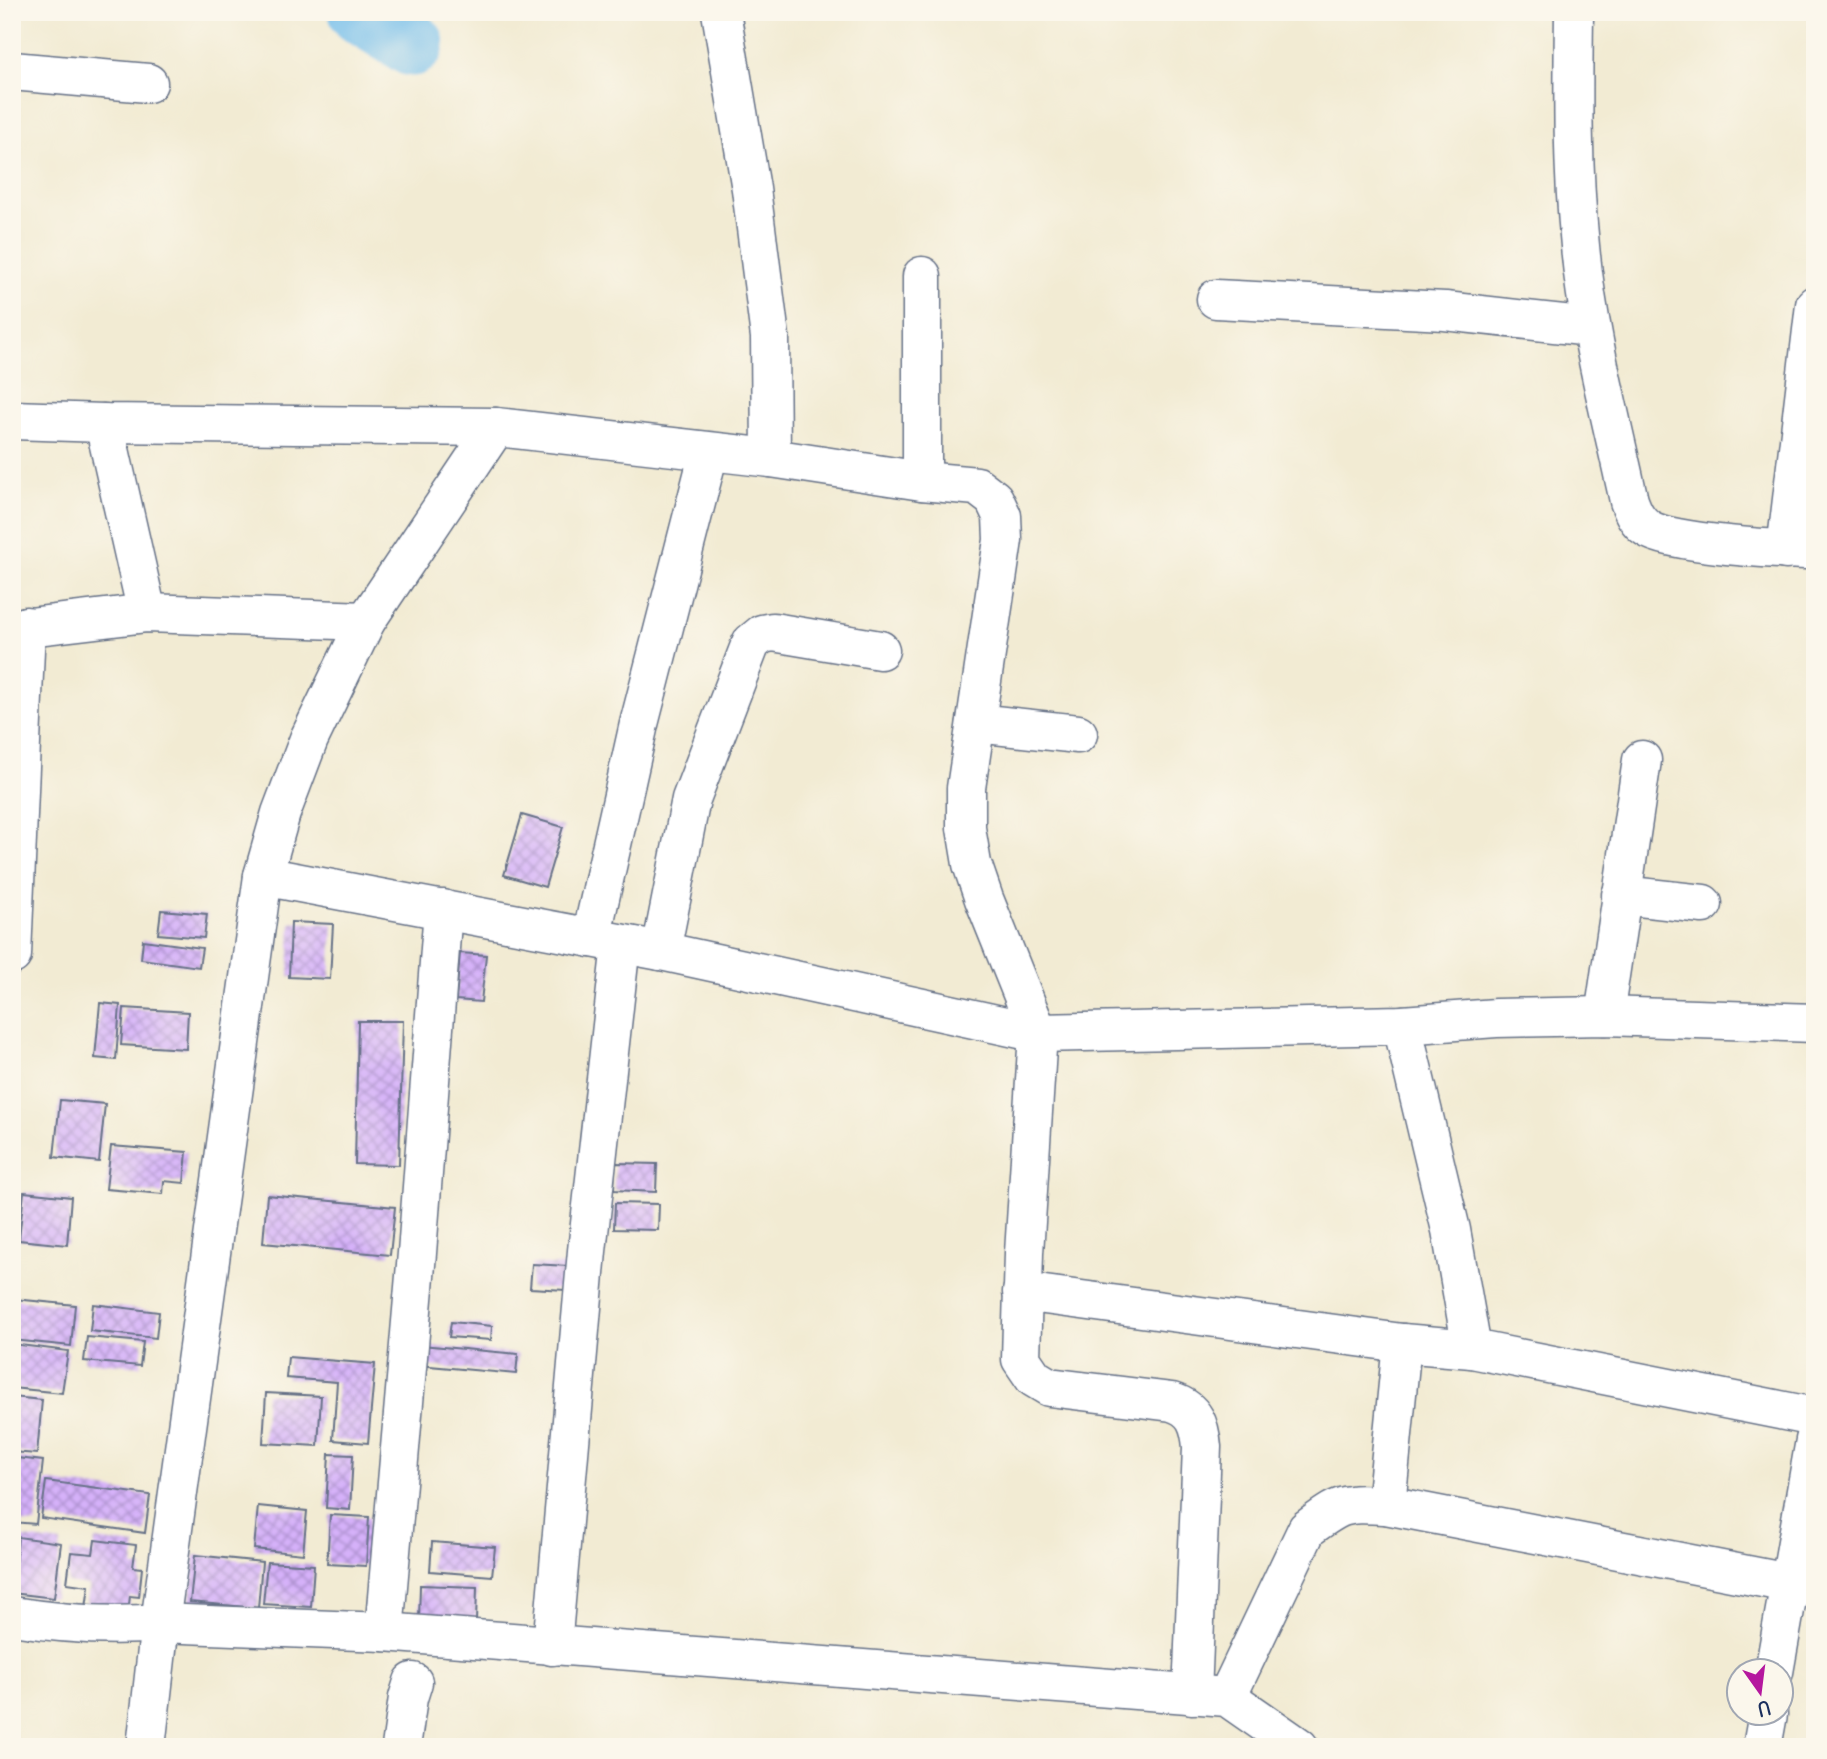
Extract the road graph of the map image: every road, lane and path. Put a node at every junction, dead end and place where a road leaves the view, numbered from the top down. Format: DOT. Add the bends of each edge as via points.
graph roads {
  1 [pos="721,12"];
  2 [pos="1574,12"];
  3 [pos="12,71"];
  4 [pos="148,83"];
  5 [pos="922,276"];
  6 [pos="1216,299"];
  7 [pos="1815,305"];
  8 [pos="1591,327"];
  9 [pos="12,420"];
  10 [pos="104,423"];
  11 [pos="496,428"];
  12 [pos="709,452"];
  13 [pos="771,458"];
  14 [pos="922,481"];
  15 [pos="1800,550"];
  16 [pos="147,613"];
  17 [pos="366,621"];
  18 [pos="19,628"];
  19 [pos="880,650"];
  20 [pos="976,723"];
  21 [pos="1078,734"];
  22 [pos="1642,760"];
  23 [pos="264,876"];
  24 [pos="1621,895"];
  25 [pos="1703,904"];
  26 [pos="443,909"];
  27 [pos="606,941"];
  28 [pos="661,951"];
  29 [pos="12,955"];
  30 [pos="1604,1016"];
  31 [pos="1815,1023"];
  32 [pos="1402,1025"];
  33 [pos="1038,1033"];
  34 [pos="1022,1292"];
  35 [pos="1402,1343"];
  36 [pos="1472,1349"];
  37 [pos="1815,1417"];
  38 [pos="1815,1440"];
  39 [pos="1386,1505"];
  40 [pos="1802,1586"];
  41 [pos="12,1616"];
  42 [pos="160,1623"];
  43 [pos="384,1632"];
  44 [pos="552,1646"];
  45 [pos="1778,1658"];
  46 [pos="413,1682"];
  47 [pos="1210,1696"];
  48 [pos="1765,1728"];
  49 [pos="146,1747"];
  50 [pos="401,1747"];
  51 [pos="1299,1747"];
  52 [pos="1762,1747"];
  1 -- 13 [label="street" via="770,337"];
  2 -- 8 [label="street" via="1573,144"];
  3 -- 4 [label="street"];
  5 -- 14 [label="street"];
  6 -- 8 [label="street" via="1445,311"];
  7 -- 15 [label="street"];
  8 -- 15 [label="street" via="1635,517 1648,529 1672,538"];
  9 -- 10 [label="street"];
  10 -- 11 [label="street"];
  10 -- 16 [label="street"];
  11 -- 12 [label="street"];
  11 -- 17 [label="street"];
  12 -- 13 [label="street"];
  12 -- 27 [label="street" via="639,724"];
  13 -- 14 [label="street"];
  14 -- 20 [label="street" via="977,486 994,499 1002,516 1003,540"];
  16 -- 17 [label="street"];
  16 -- 18 [label="street"];
  17 -- 23 [label="street" via="309,739 281,813"];
  18 -- 29 [label="street"];
  19 -- 28 [label="street" via="773,632 751,643 691,799"];
  20 -- 21 [label="street"];
  20 -- 33 [label="street" via="966,788 972,864"];
  22 -- 24 [label="street"];
  23 -- 26 [label="street"];
  23 -- 42 [label="street"];
  24 -- 25 [label="street"];
  24 -- 30 [label="street"];
  26 -- 27 [label="street"];
  26 -- 43 [label="street"];
  27 -- 28 [label="street"];
  27 -- 44 [label="street" via="587,1251"];
  28 -- 33 [label="street"];
  30 -- 31 [label="street"];
  30 -- 32 [label="street"];
  32 -- 33 [label="street"];
  32 -- 36 [label="street" via="1451,1230"];
  33 -- 34 [label="street"];
  34 -- 35 [label="street"];
  34 -- 47 [label="street" via="1021,1359 1034,1378 1062,1390 1172,1402 1192,1413 1200,1428"];
  35 -- 36 [label="street"];
  35 -- 39 [label="street"];
  36 -- 37 [label="street"];
  38 -- 40 [label="street"];
  39 -- 40 [label="street"];
  39 -- 47 [label="street" via="1348,1503 1307,1529"];
  40 -- 45 [label="street"];
  41 -- 42 [label="street" via="61,1623"];
  42 -- 43 [label="street"];
  42 -- 49 [label="street"];
  43 -- 44 [label="street"];
  44 -- 47 [label="street"];
  46 -- 50 [label="street"];
  47 -- 51 [label="street"];
  48 -- 52 [label="street"];
}
